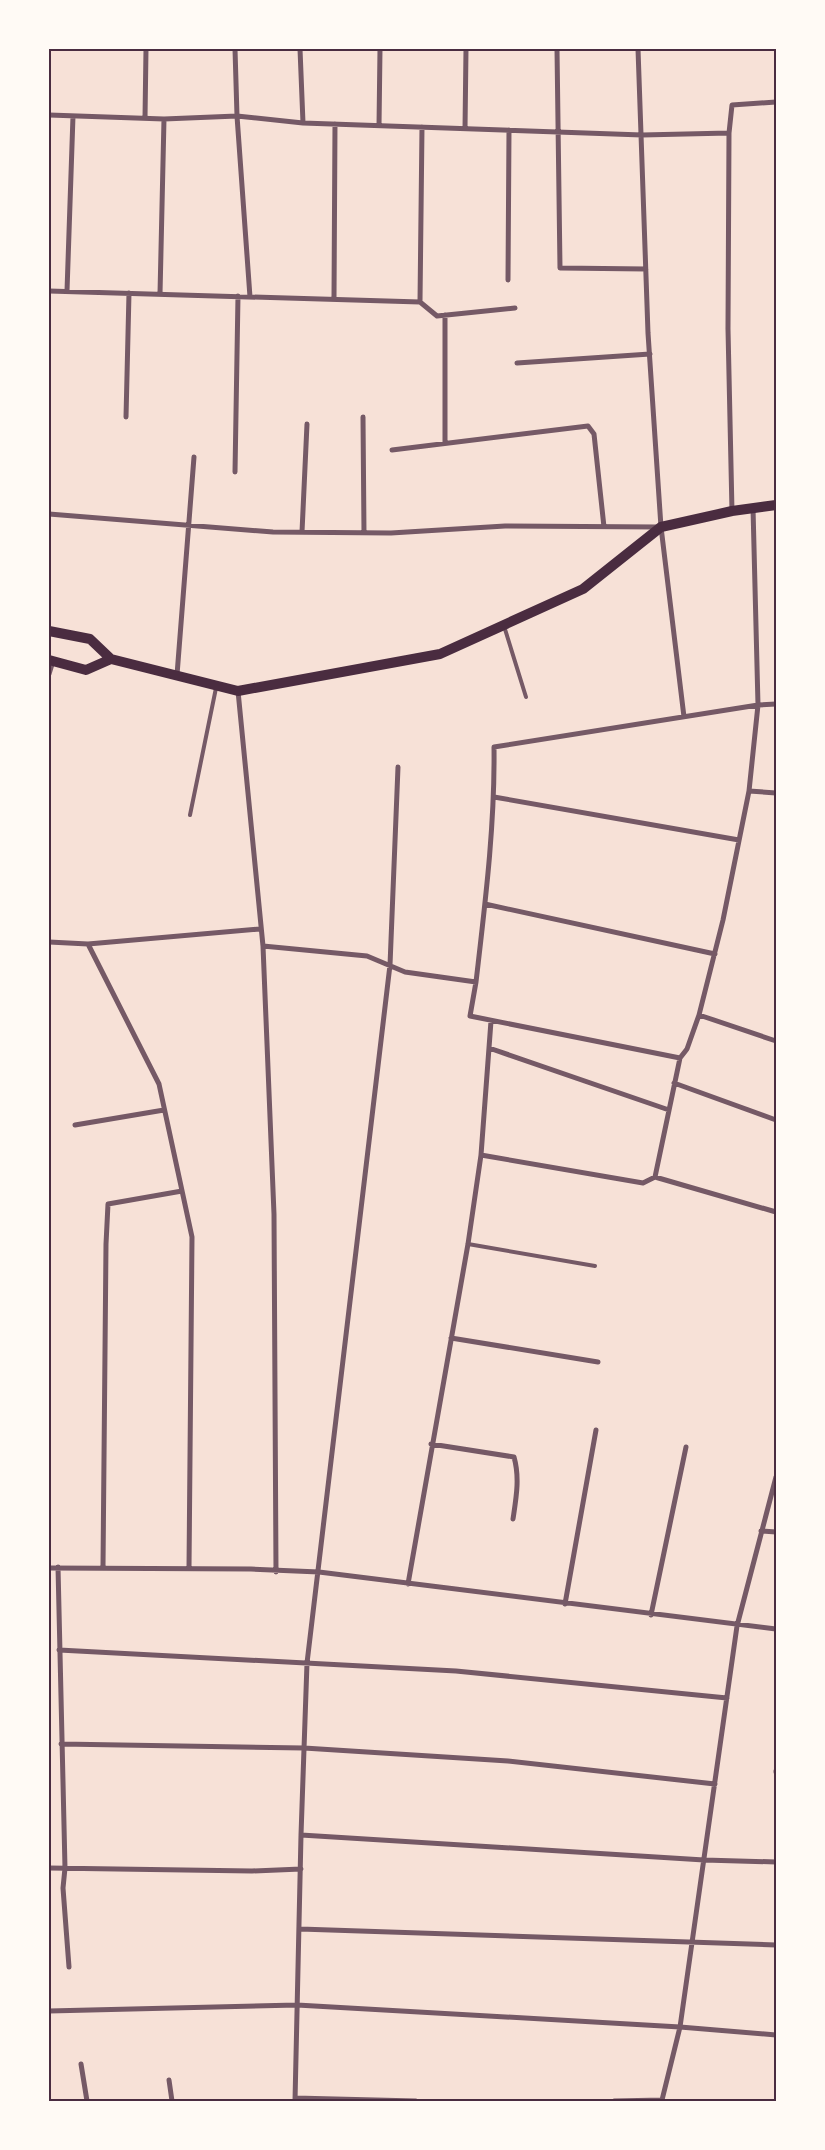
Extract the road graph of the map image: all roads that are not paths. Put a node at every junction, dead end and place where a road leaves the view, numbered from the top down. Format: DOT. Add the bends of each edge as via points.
graph roads {
  1 [pos="146,49"];
  2 [pos="235,49"];
  3 [pos="300,49"];
  4 [pos="380,49"];
  5 [pos="466,49"];
  6 [pos="557,49"];
  7 [pos="638,49"];
  8 [pos="776,102"];
  9 [pos="49,115"];
  10 [pos="73,116"];
  11 [pos="237,116"];
  12 [pos="145,118"];
  13 [pos="164,119"];
  14 [pos="303,123"];
  15 [pos="335,124"];
  16 [pos="379,126"];
  17 [pos="422,127"];
  18 [pos="465,129"];
  19 [pos="509,130"];
  20 [pos="558,132"];
  21 [pos="729,133"];
  22 [pos="642,135"];
  23 [pos="646,269"];
  24 [pos="508,280"];
  25 [pos="49,291"];
  26 [pos="68,291"];
  27 [pos="129,293"];
  28 [pos="160,294"];
  29 [pos="238,296"];
  30 [pos="250,297"];
  31 [pos="334,299"];
  32 [pos="420,302"];
  33 [pos="515,308"];
  34 [pos="445,315"];
  35 [pos="650,354"];
  36 [pos="518,363"];
  37 [pos="126,417"];
  38 [pos="363,417"];
  39 [pos="308,424"];
  40 [pos="445,444"];
  41 [pos="392,450"];
  42 [pos="194,457"];
  43 [pos="235,472"];
  44 [pos="776,505"];
  45 [pos="753,508"];
  46 [pos="732,511"];
  47 [pos="49,514"];
  48 [pos="189,526"];
  49 [pos="604,527"];
  50 [pos="662,527"];
  51 [pos="302,532"];
  52 [pos="364,533"];
  53 [pos="504,626"];
  54 [pos="49,631"];
  55 [pos="51,660"];
  56 [pos="111,660"];
  57 [pos="49,674"];
  58 [pos="177,676"];
  59 [pos="217,686"];
  60 [pos="238,691"];
  61 [pos="526,697"];
  62 [pos="776,704"];
  63 [pos="758,705"];
  64 [pos="684,717"];
  65 [pos="398,766"];
  66 [pos="749,791"];
  67 [pos="776,793"];
  68 [pos="494,798"];
  69 [pos="190,815"];
  70 [pos="738,840"];
  71 [pos="486,904"];
  72 [pos="260,929"];
  73 [pos="49,942"];
  74 [pos="88,944"];
  75 [pos="263,946"];
  76 [pos="715,954"];
  77 [pos="390,965"];
  78 [pos="476,982"];
  79 [pos="700,1015"];
  80 [pos="491,1022"];
  81 [pos="776,1041"];
  82 [pos="489,1048"];
  83 [pos="680,1058"];
  84 [pos="674,1083"];
  85 [pos="164,1110"];
  86 [pos="669,1110"];
  87 [pos="776,1120"];
  88 [pos="75,1125"];
  89 [pos="481,1155"];
  90 [pos="656,1177"];
  91 [pos="182,1190"];
  92 [pos="776,1212"];
  93 [pos="468,1244"];
  94 [pos="595,1266"];
  95 [pos="452,1338"];
  96 [pos="598,1362"];
  97 [pos="596,1430"];
  98 [pos="431,1444"];
  99 [pos="686,1447"];
  100 [pos="776,1477"];
  101 [pos="513,1520"];
  102 [pos="761,1530"];
  103 [pos="776,1532"];
  104 [pos="58,1567"];
  105 [pos="103,1567"];
  106 [pos="49,1568"];
  107 [pos="189,1568"];
  108 [pos="276,1572"];
  109 [pos="319,1572"];
  110 [pos="408,1584"];
  111 [pos="565,1604"];
  112 [pos="651,1614"];
  113 [pos="737,1626"];
  114 [pos="776,1629"];
  115 [pos="59,1650"];
  116 [pos="307,1663"];
  117 [pos="727,1698"];
  118 [pos="61,1744"];
  119 [pos="304,1748"];
  120 [pos="715,1784"];
  121 [pos="301,1836"];
  122 [pos="704,1860"];
  123 [pos="776,1862"];
  124 [pos="49,1868"];
  125 [pos="65,1868"];
  126 [pos="301,1869"];
  127 [pos="300,1929"];
  128 [pos="692,1941"];
  129 [pos="776,1945"];
  130 [pos="69,1967"];
  131 [pos="297,2005"];
  132 [pos="49,2011"];
  133 [pos="680,2028"];
  134 [pos="776,2035"];
  135 [pos="81,2064"];
  136 [pos="170,2080"];
  137 [pos="295,2099"];
  138 [pos="386,2100"];
  139 [pos="87,2101"];
  140 [pos="172,2101"];
  141 [pos="416,2101"];
  142 [pos="614,2101"];
  143 [pos="662,2101"];
  1 -- 12 [label="street"];
  2 -- 11 [label="street"];
  3 -- 14 [label="street"];
  4 -- 16 [label="street"];
  5 -- 18 [label="street"];
  6 -- 20 [label="street"];
  7 -- 22 [label="street"];
  8 -- 21 [label="street" via="732,105"];
  9 -- 10 [label="street"];
  10 -- 12 [label="street"];
  10 -- 26 [label="street"];
  11 -- 13 [label="street"];
  11 -- 14 [label="street"];
  11 -- 30 [label="street"];
  12 -- 13 [label="street"];
  13 -- 28 [label="street"];
  14 -- 15 [label="street"];
  15 -- 16 [label="street"];
  15 -- 31 [label="street"];
  16 -- 17 [label="street"];
  17 -- 18 [label="street"];
  17 -- 32 [label="street"];
  18 -- 19 [label="street"];
  19 -- 20 [label="street"];
  19 -- 24 [label="street"];
  20 -- 22 [label="street"];
  20 -- 23 [label="street" via="560,268"];
  21 -- 22 [label="street"];
  21 -- 46 [label="street" via="728,329"];
  22 -- 23 [label="street"];
  23 -- 35 [label="street"];
  25 -- 26 [label="street"];
  26 -- 27 [label="street"];
  27 -- 28 [label="street"];
  27 -- 37 [label="street"];
  28 -- 29 [label="street"];
  29 -- 30 [label="street"];
  29 -- 43 [label="street"];
  30 -- 31 [label="street"];
  31 -- 32 [label="street"];
  32 -- 34 [label="street" via="437,316"];
  33 -- 34 [label="street"];
  34 -- 40 [label="street"];
  35 -- 36 [label="street"];
  35 -- 50 [label="street"];
  38 -- 52 [label="street"];
  39 -- 51 [label="street"];
  40 -- 41 [label="street"];
  40 -- 49 [label="street" via="588,426 594,434"];
  42 -- 48 [label="street"];
  44 -- 45 [label="main road"];
  45 -- 46 [label="main road"];
  45 -- 63 [label="street"];
  46 -- 50 [label="main road"];
  47 -- 48 [label="street"];
  48 -- 51 [label="street"];
  48 -- 58 [label="street"];
  49 -- 50 [label="street"];
  49 -- 52 [label="street" via="505,526"];
  50 -- 53 [label="main road" via="583,589"];
  50 -- 64 [label="street"];
  51 -- 52 [label="street"];
  53 -- 60 [label="main road" via="440,654"];
  53 -- 61 [label="lane"];
  54 -- 56 [label="main road" via="90,639"];
  55 -- 56 [label="main road" via="86,670"];
  55 -- 57 [label="street"];
  56 -- 58 [label="main road"];
  58 -- 59 [label="main road"];
  59 -- 60 [label="main road"];
  59 -- 69 [label="lane"];
  60 -- 72 [label="street"];
  62 -- 63 [label="street"];
  63 -- 64 [label="street"];
  63 -- 66 [label="street"];
  64 -- 68 [label="street" via="494,747"];
  65 -- 77 [label="street"];
  66 -- 67 [label="street"];
  66 -- 70 [label="street"];
  68 -- 70 [label="street"];
  68 -- 71 [label="street"];
  70 -- 76 [label="street"];
  71 -- 76 [label="street"];
  71 -- 78 [label="street"];
  72 -- 74 [label="street"];
  72 -- 75 [label="street"];
  73 -- 74 [label="street"];
  74 -- 85 [label="street" via="159,1084"];
  75 -- 77 [label="street" via="367,956"];
  75 -- 108 [label="street" via="274,1214"];
  76 -- 79 [label="street"];
  77 -- 78 [label="street" via="405,972"];
  77 -- 109 [label="street"];
  78 -- 80 [label="street" via="470,1016"];
  79 -- 81 [label="street"];
  79 -- 83 [label="street"];
  80 -- 82 [label="street"];
  80 -- 83 [label="street"];
  82 -- 86 [label="street"];
  82 -- 89 [label="street"];
  83 -- 84 [label="street"];
  84 -- 86 [label="street"];
  84 -- 87 [label="street"];
  85 -- 88 [label="street"];
  85 -- 91 [label="street"];
  86 -- 90 [label="street"];
  89 -- 90 [label="street" via="643,1183"];
  89 -- 93 [label="street"];
  90 -- 92 [label="street"];
  91 -- 105 [label="street" via="108,1204"];
  91 -- 107 [label="street" via="192,1237"];
  93 -- 94 [label="lane"];
  93 -- 95 [label="street"];
  95 -- 96 [label="street"];
  95 -- 98 [label="street"];
  97 -- 111 [label="street"];
  98 -- 101 [label="street" via="514,1457 517,1490"];
  98 -- 110 [label="street"];
  99 -- 112 [label="street"];
  100 -- 102 [label="street"];
  102 -- 103 [label="street"];
  102 -- 113 [label="street"];
  104 -- 105 [label="street"];
  104 -- 106 [label="street"];
  104 -- 115 [label="street"];
  105 -- 107 [label="street"];
  107 -- 108 [label="street"];
  108 -- 109 [label="street"];
  109 -- 110 [label="street"];
  109 -- 116 [label="street"];
  110 -- 111 [label="street"];
  111 -- 112 [label="street"];
  112 -- 113 [label="street"];
  113 -- 114 [label="street"];
  113 -- 117 [label="street"];
  115 -- 116 [label="street"];
  115 -- 118 [label="street"];
  116 -- 117 [label="street" via="456,1671"];
  116 -- 119 [label="street"];
  117 -- 120 [label="street"];
  118 -- 119 [label="street"];
  118 -- 125 [label="street"];
  119 -- 120 [label="street" via="508,1760"];
  119 -- 121 [label="street"];
  120 -- 122 [label="street"];
  121 -- 122 [label="street"];
  121 -- 126 [label="street"];
  122 -- 123 [label="street"];
  122 -- 128 [label="street"];
  124 -- 125 [label="street"];
  125 -- 126 [label="street"];
  125 -- 130 [label="street" via="63,1888"];
  126 -- 127 [label="street"];
  127 -- 128 [label="street"];
  127 -- 131 [label="street"];
  128 -- 129 [label="street"];
  128 -- 133 [label="street"];
  131 -- 132 [label="street"];
  131 -- 133 [label="street"];
  131 -- 137 [label="street"];
  133 -- 134 [label="street"];
  133 -- 143 [label="street"];
  135 -- 139 [label="street"];
  136 -- 140 [label="street"];
  137 -- 138 [label="street"];
  138 -- 141 [label="street"];
  142 -- 143 [label="street"];
}
